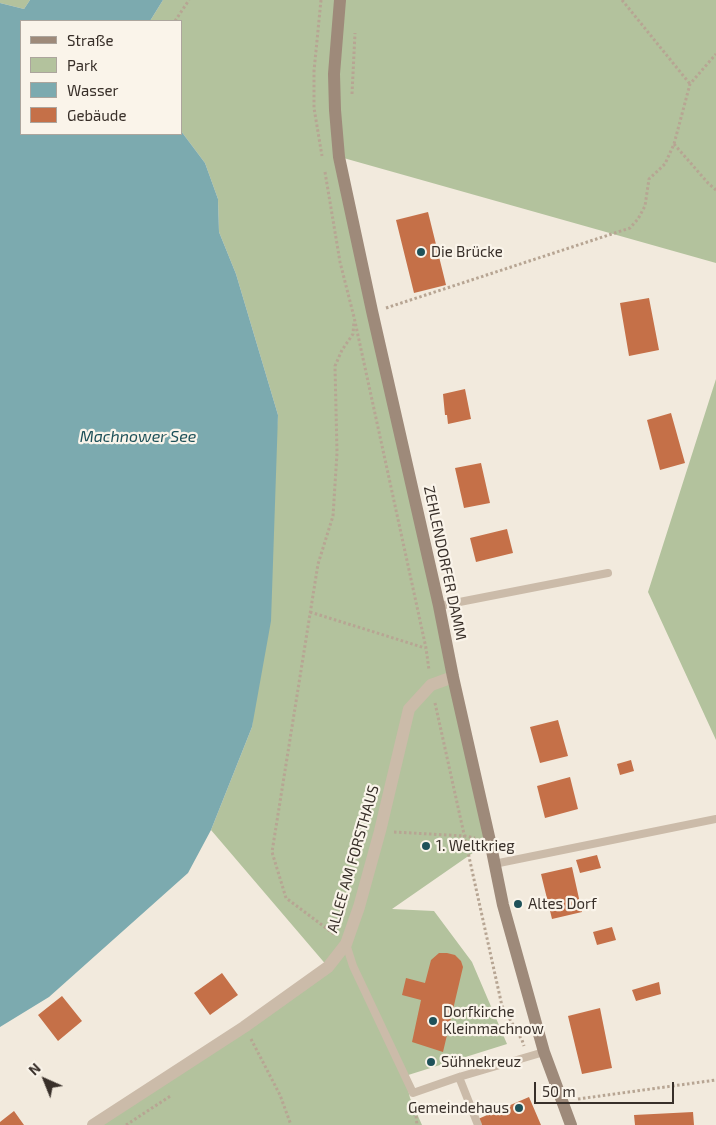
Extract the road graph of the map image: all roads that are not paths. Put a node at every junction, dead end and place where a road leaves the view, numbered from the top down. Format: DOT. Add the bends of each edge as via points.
graph roads {
  1 [pos="340,0"];
  2 [pos="608,573"];
  3 [pos="439,606"];
  4 [pos="453,677"];
  5 [pos="716,819"];
  6 [pos="494,864"];
  7 [pos="346,944"];
  8 [pos="544,1052"];
  9 [pos="459,1077"];
  10 [pos="93,1125"];
  11 [pos="478,1125"];
  12 [pos="570,1125"];
  1 -- 3 [label="main road, ZEHLENDORFER DAMM" via="334,74 339,157"];
  2 -- 3 [label="lane"];
  3 -- 4 [label="main road, ZEHLENDORFER DAMM"];
  4 -- 6 [label="main road, ZEHLENDORFER DAMM"];
  4 -- 7 [label="street, ALLEE AM FORSTHAUS" via="431,685 409,708 380,831"];
  5 -- 6 [label="lane"];
  6 -- 8 [label="main road, ZEHLENDORFER DAMM"];
  7 -- 9 [label="lane" via="353,966 413,1093"];
  7 -- 10 [label="street, ALLEE AM FORSTHAUS" via="328,967 244,1028"];
  8 -- 9 [label="lane"];
  8 -- 12 [label="main road, ZEHLENDORFER DAMM"];
  9 -- 11 [label="lane"];
}
